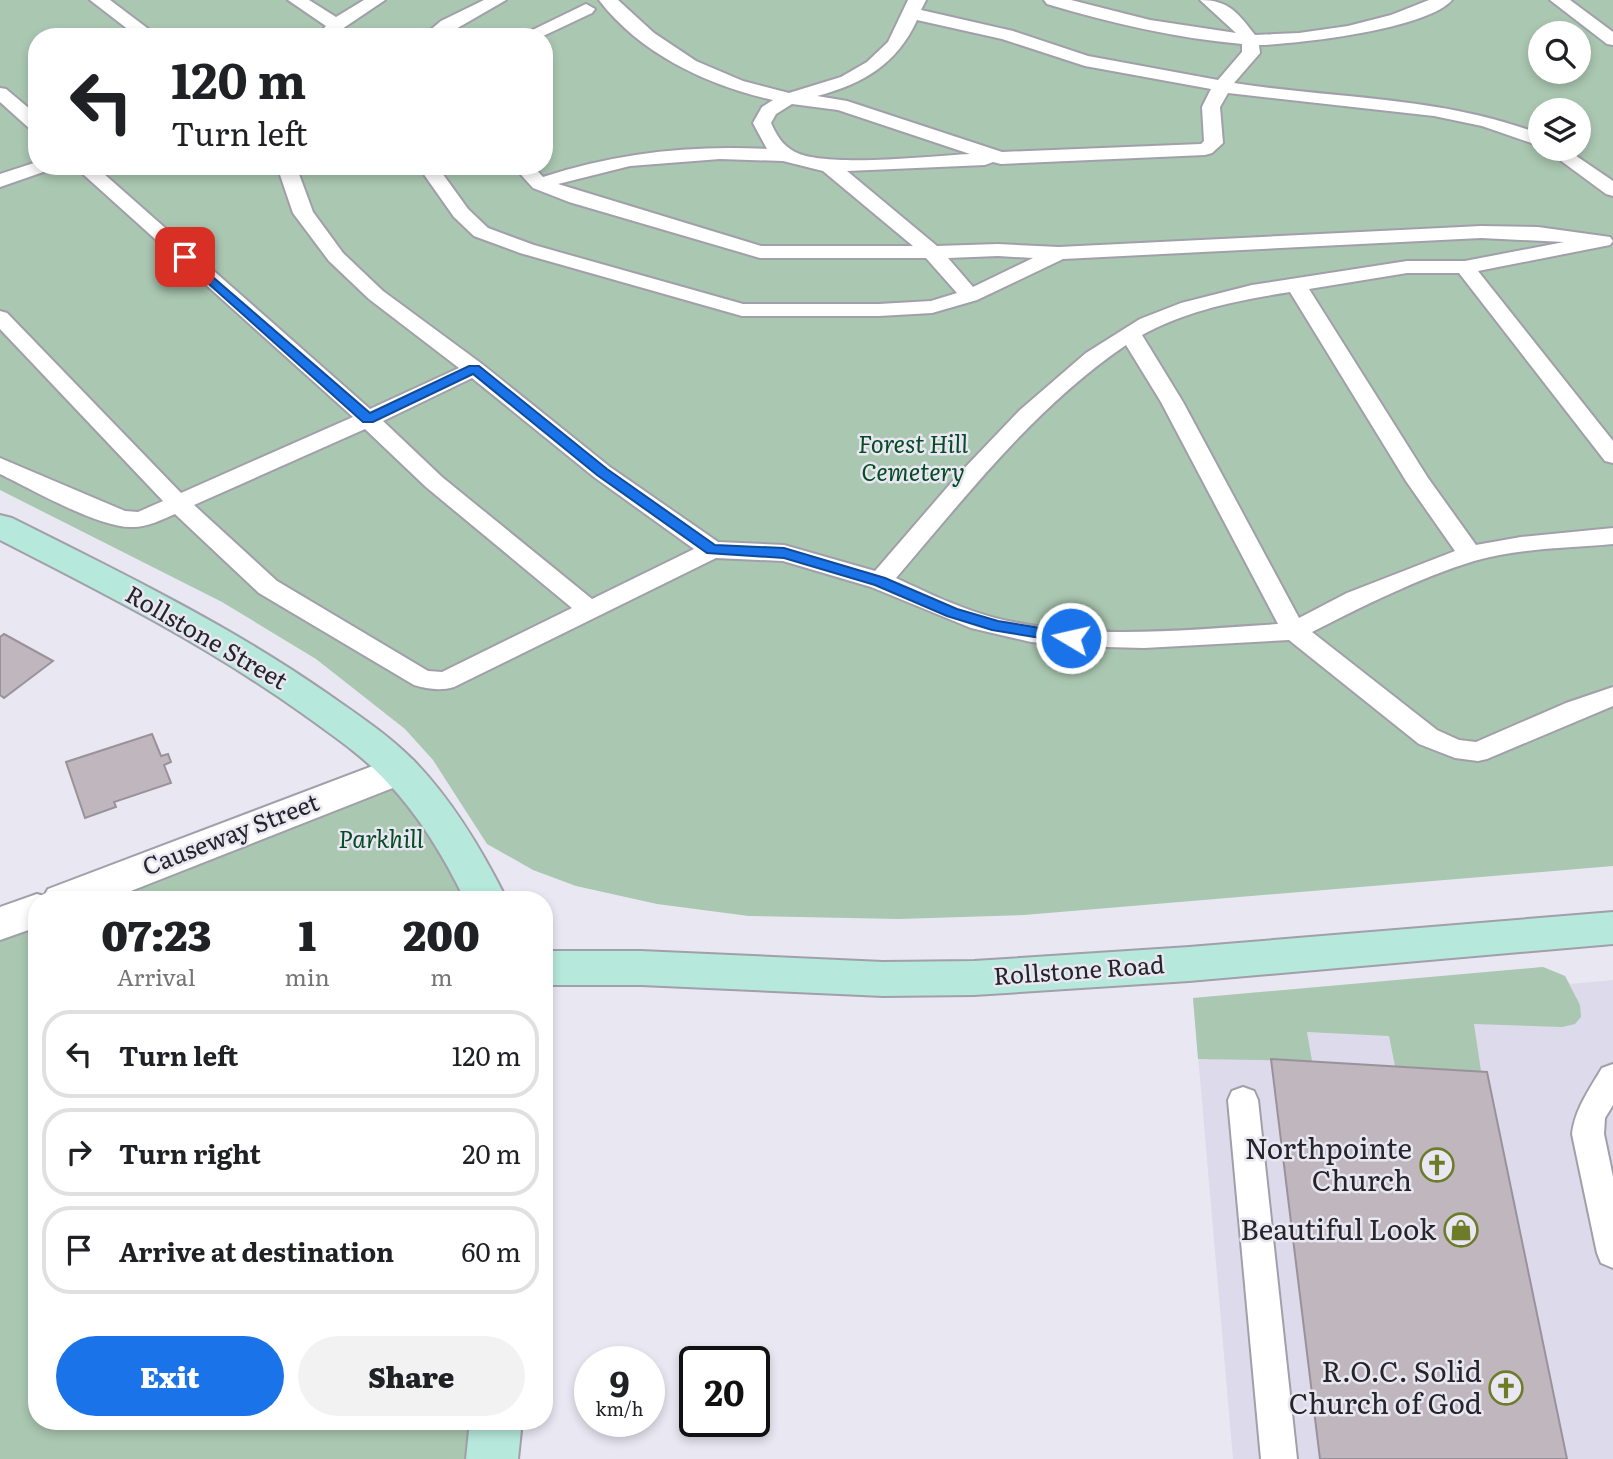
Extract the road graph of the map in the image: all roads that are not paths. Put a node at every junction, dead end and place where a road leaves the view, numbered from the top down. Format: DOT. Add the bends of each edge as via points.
graph roads {
  1 [pos="99,0"];
  2 [pos="297,0"];
  3 [pos="376,0"];
  4 [pos="498,0"];
  5 [pos="605,0"];
  6 [pos="1053,0"];
  7 [pos="1209,0"];
  8 [pos="1443,0"];
  9 [pos="1559,0"];
  10 [pos="581,4"];
  11 [pos="913,6"];
  12 [pos="138,28"];
  13 [pos="328,28"];
  14 [pos="335,28"];
  15 [pos="443,28"];
  16 [pos="542,28"];
  17 [pos="1250,40"];
  18 [pos="1613,40"];
  19 [pos="1222,86"];
  20 [pos="0,93"];
  21 [pos="789,97"];
  22 [pos="28,117"];
  23 [pos="1528,136"];
  24 [pos="782,155"];
  25 [pos="1001,158"];
  26 [pos="1571,161"];
  27 [pos="829,166"];
  28 [pos="28,171"];
  29 [pos="93,175"];
  30 [pos="289,175"];
  31 [pos="434,175"];
  32 [pos="531,175"];
  33 [pos="0,181"];
  34 [pos="540,184"];
  35 [pos="1613,190"];
  36 [pos="1608,240"];
  37 [pos="932,251"];
  38 [pos="1059,253"];
  39 [pos="1465,267"];
  40 [pos="1296,285"];
  41 [pos="970,296"];
  42 [pos="0,317"];
  43 [pos="1130,333"];
  44 [pos="474,369"];
  45 [pos="368,419"];
  46 [pos="1613,456"];
  47 [pos="0,465"];
  48 [pos="178,503"];
  49 [pos="0,526"];
  50 [pos="1613,536"];
  51 [pos="712,550"];
  52 [pos="1470,554"];
  53 [pos="880,582"];
  54 [pos="590,610"];
  55 [pos="1294,631"];
  56 [pos="1613,696"];
  57 [pos="399,770"];
  58 [pos="86,891"];
  59 [pos="481,891"];
  60 [pos="28,913"];
  61 [pos="0,924"];
  62 [pos="1612,935"];
  63 [pos="553,968"];
  64 [pos="1613,1077"];
  65 [pos="1243,1100"];
  66 [pos="1602,1157"];
  67 [pos="1613,1253"];
  68 [pos="495,1430"];
  69 [pos="492,1459"];
  70 [pos="1279,1459"];
  1 -- 12 [label="lane"];
  2 -- 13 [label="lane"];
  3 -- 14 [label="lane"];
  4 -- 15 [label="lane"];
  5 -- 10 [label="lane"];
  5 -- 21 [label="lane" via="646,38 685,63 727,81"];
  6 -- 17 [label="lane" via="1149,28"];
  7 -- 17 [label="lane"];
  8 -- 17 [label="lane" via="1414,13 1333,33 1294,40"];
  9 -- 18 [label="lane"];
  10 -- 16 [label="lane"];
  11 -- 19 [label="lane" via="1085,61"];
  11 -- 21 [label="lane" via="896,44 857,77"];
  17 -- 19 [label="lane" via="1251,53"];
  19 -- 23 [label="lane" via="1259,94 1426,109 1475,117"];
  19 -- 25 [label="lane" via="1211,107 1214,143 1205,149"];
  20 -- 22 [label="lane"];
  21 -- 24 [label="lane" via="769,111 762,123 767,139"];
  21 -- 25 [label="lane" via="841,105"];
  24 -- 27 [label="lane"];
  24 -- 34 [label="lane" via="650,157 598,166"];
  25 -- 27 [label="lane"];
  26 -- 35 [label="lane"];
  27 -- 37 [label="lane"];
  28 -- 33 [label="lane"];
  29 -- 45 [label="lane"];
  30 -- 44 [label="lane" via="303,213 336,257 376,295"];
  31 -- 41 [label="lane" via="481,232 742,310 932,307"];
  32 -- 34 [label="lane"];
  34 -- 37 [label="lane" via="761,251"];
  36 -- 38 [label="lane" via="1481,232"];
  36 -- 39 [label="lane"];
  37 -- 38 [label="lane"];
  37 -- 41 [label="lane"];
  38 -- 41 [label="lane"];
  39 -- 40 [label="lane" via="1408,267"];
  39 -- 46 [label="lane"];
  40 -- 43 [label="lane" via="1193,305"];
  40 -- 52 [label="lane" via="1418,481"];
  42 -- 48 [label="lane"];
  43 -- 53 [label="lane" via="1075,370 994,452"];
  43 -- 55 [label="lane" via="1172,402"];
  44 -- 45 [label="lane"];
  44 -- 51 [label="lane" via="602,472"];
  45 -- 48 [label="lane"];
  45 -- 54 [label="lane" via="434,482"];
  47 -- 48 [label="lane" via="129,520"];
  48 -- 54 [label="lane" via="268,587 423,679 445,681"];
  49 -- 57 [label="main road, Rollstone Street" via="257,664"];
  50 -- 52 [label="lane"];
  51 -- 53 [label="lane" via="784,553"];
  51 -- 54 [label="lane"];
  52 -- 55 [label="lane" via="1356,599"];
  53 -- 55 [label="lane" via="997,626 1071,638"];
  55 -- 56 [label="lane" via="1428,737 1455,749 1478,752"];
  57 -- 58 [label="street, Causeway Street"];
  57 -- 59 [label="main road" via="428,803"];
  60 -- 61 [label="street"];
  62 -- 63 [label="main road, Rollstone Road" via="1024,976 863,979"];
  64 -- 66 [label="lane" via="1590,1116 1588,1134"];
  65 -- 70 [label="lane"];
  66 -- 67 [label="lane"];
  68 -- 69 [label="main road"];
}
